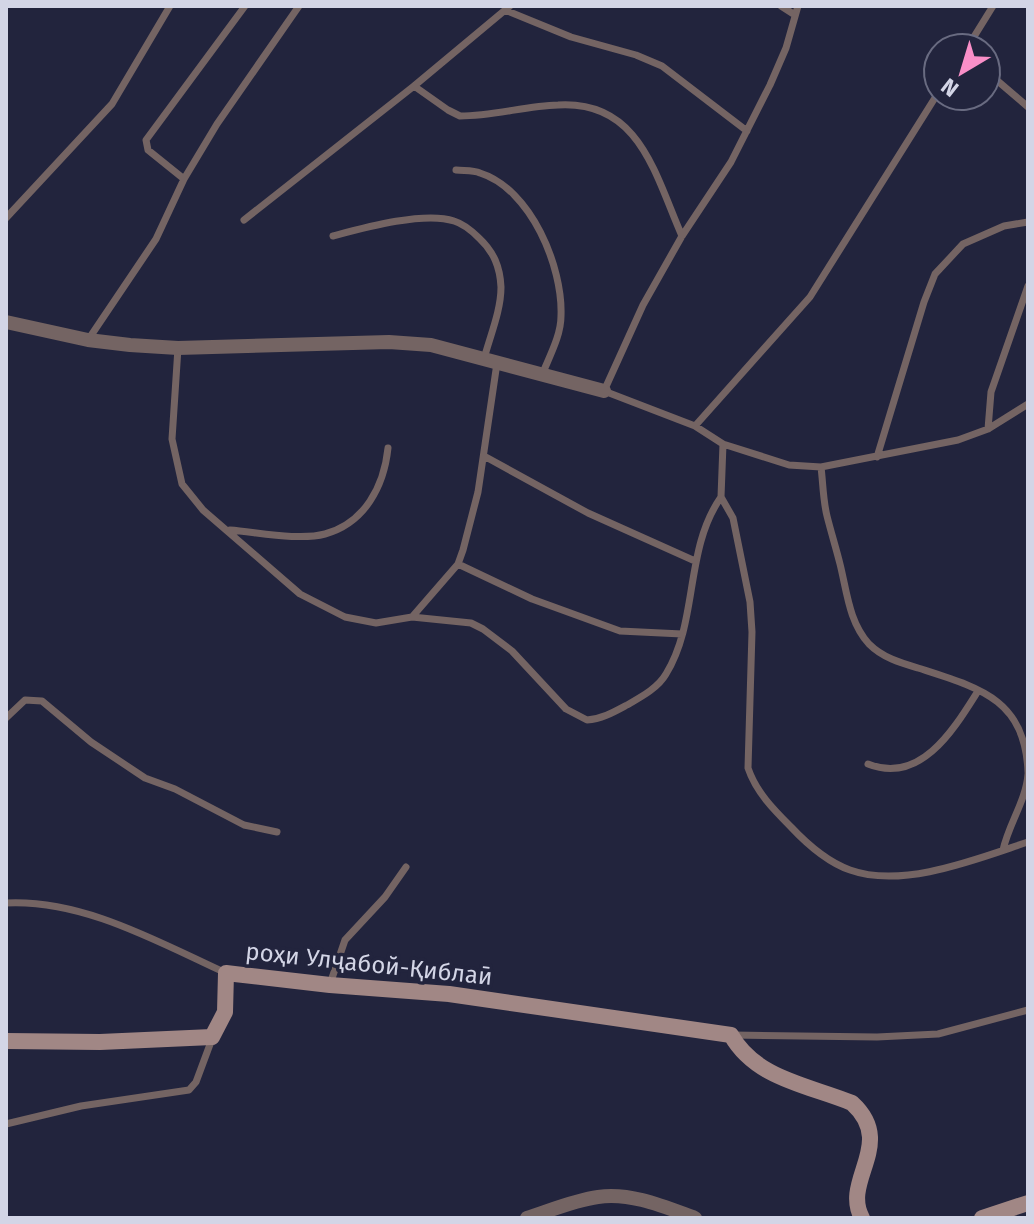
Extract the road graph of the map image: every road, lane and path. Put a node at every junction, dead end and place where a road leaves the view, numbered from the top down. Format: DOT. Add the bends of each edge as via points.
graph roads {
  1 [pos="170,6"];
  2 [pos="245,6"];
  3 [pos="299,6"];
  4 [pos="781,6"];
  5 [pos="798,6"];
  6 [pos="993,6"];
  7 [pos="507,8"];
  8 [pos="795,15"];
  9 [pos="977,32"];
  10 [pos="1002,85"];
  11 [pos="414,86"];
  12 [pos="1028,107"];
  13 [pos="926,112"];
  14 [pos="747,131"];
  15 [pos="456,170"];
  16 [pos="184,179"];
  17 [pos="6,218"];
  18 [pos="244,220"];
  19 [pos="1028,222"];
  20 [pos="333,236"];
  21 [pos="682,236"];
  22 [pos="1028,286"];
  23 [pos="6,322"];
  24 [pos="88,340"];
  25 [pos="178,348"];
  26 [pos="490,361"];
  27 [pos="542,375"];
  28 [pos="604,391"];
  29 [pos="1028,404"];
  30 [pos="695,426"];
  31 [pos="988,429"];
  32 [pos="723,444"];
  33 [pos="388,448"];
  34 [pos="484,456"];
  35 [pos="877,457"];
  36 [pos="821,467"];
  37 [pos="721,497"];
  38 [pos="230,530"];
  39 [pos="695,561"];
  40 [pos="458,564"];
  41 [pos="412,617"];
  42 [pos="682,634"];
  43 [pos="978,691"];
  44 [pos="6,718"];
  45 [pos="868,764"];
  46 [pos="1028,773"];
  47 [pos="277,832"];
  48 [pos="1028,842"];
  49 [pos="1003,850"];
  50 [pos="406,867"];
  51 [pos="6,903"];
  52 [pos="226,973"];
  53 [pos="330,985"];
  54 [pos="1028,1010"];
  55 [pos="731,1035"];
  56 [pos="212,1037"];
  57 [pos="6,1041"];
  58 [pos="6,1124"];
  59 [pos="1028,1203"];
  60 [pos="527,1218"];
  61 [pos="695,1218"];
  62 [pos="862,1218"];
  63 [pos="982,1218"];
  1 -- 17 [label="lane" via="112,104"];
  2 -- 16 [label="lane" via="146,140 146,148"];
  3 -- 16 [label="lane"];
  4 -- 8 [label="lane"];
  5 -- 8 [label="lane"];
  6 -- 9 [label="lane"];
  7 -- 11 [label="lane"];
  7 -- 14 [label="lane" via="571,37 655,62"];
  8 -- 14 [label="lane" via="786,48"];
  10 -- 12 [label="lane"];
  11 -- 18 [label="lane"];
  11 -- 21 [label="lane" via="460,116 557,105 597,108 611,115 638,140"];
  13 -- 30 [label="lane" via="810,297"];
  14 -- 21 [label="lane"];
  15 -- 27 [label="lane" via="480,172 506,188 544,238 557,280 561,320"];
  16 -- 24 [label="lane" via="156,239"];
  19 -- 35 [label="lane" via="963,244 935,274"];
  20 -- 26 [label="lane" via="435,218 465,225 498,263 499,304"];
  21 -- 28 [label="lane"];
  22 -- 31 [label="lane" via="991,392"];
  23 -- 24 [label="street"];
  24 -- 25 [label="street"];
  25 -- 26 [label="street" via="389,342 431,345"];
  25 -- 38 [label="lane" via="172,439 177,469 185,491"];
  26 -- 27 [label="street"];
  26 -- 34 [label="lane"];
  27 -- 28 [label="street"];
  28 -- 30 [label="lane"];
  29 -- 31 [label="lane"];
  30 -- 32 [label="lane"];
  31 -- 35 [label="lane"];
  32 -- 36 [label="lane" via="789,465"];
  32 -- 37 [label="lane"];
  33 -- 38 [label="lane" via="386,472 376,494 337,529 308,536"];
  34 -- 39 [label="lane" via="588,513"];
  34 -- 40 [label="lane"];
  35 -- 36 [label="lane"];
  36 -- 43 [label="lane" via="826,514 849,606 862,635 892,659"];
  37 -- 39 [label="lane" via="706,521"];
  37 -- 49 [label="lane" via="733,518 750,602 747,753 753,782 764,797 821,854 865,874 920,873"];
  38 -- 41 [label="lane" via="274,573 323,607 376,623"];
  39 -- 42 [label="lane"];
  40 -- 41 [label="lane"];
  40 -- 42 [label="lane" via="532,599 620,631"];
  41 -- 42 [label="lane" via="483,629 512,651 566,709 587,720 614,712 658,685"];
  43 -- 45 [label="lane" via="951,733 914,764 891,770"];
  43 -- 46 [label="lane" via="1013,715 1027,746"];
  44 -- 47 [label="lane" via="25,700 42,701 145,778 244,825"];
  46 -- 49 [label="lane"];
  48 -- 49 [label="lane"];
  50 -- 53 [label="lane" via="345,940"];
  51 -- 52 [label="lane" via="40,903 100,919"];
  52 -- 53 [label="street, роҳи Улҷабой-Қиблаӣ"];
  52 -- 56 [label="street, роҳи Улҷабой-Қиблаӣ" via="225,1012"];
  53 -- 55 [label="street, роҳи Улҷабой-Қиблаӣ" via="449,994"];
  54 -- 55 [label="lane" via="923,1035"];
  55 -- 62 [label="street" via="749,1060 765,1071 852,1103 862,1112 870,1138 857,1194"];
  56 -- 57 [label="street"];
  56 -- 58 [label="lane" via="189,1090"];
  59 -- 63 [label="street"];
  60 -- 61 [label="street" via="598,1197 620,1196"];
}
